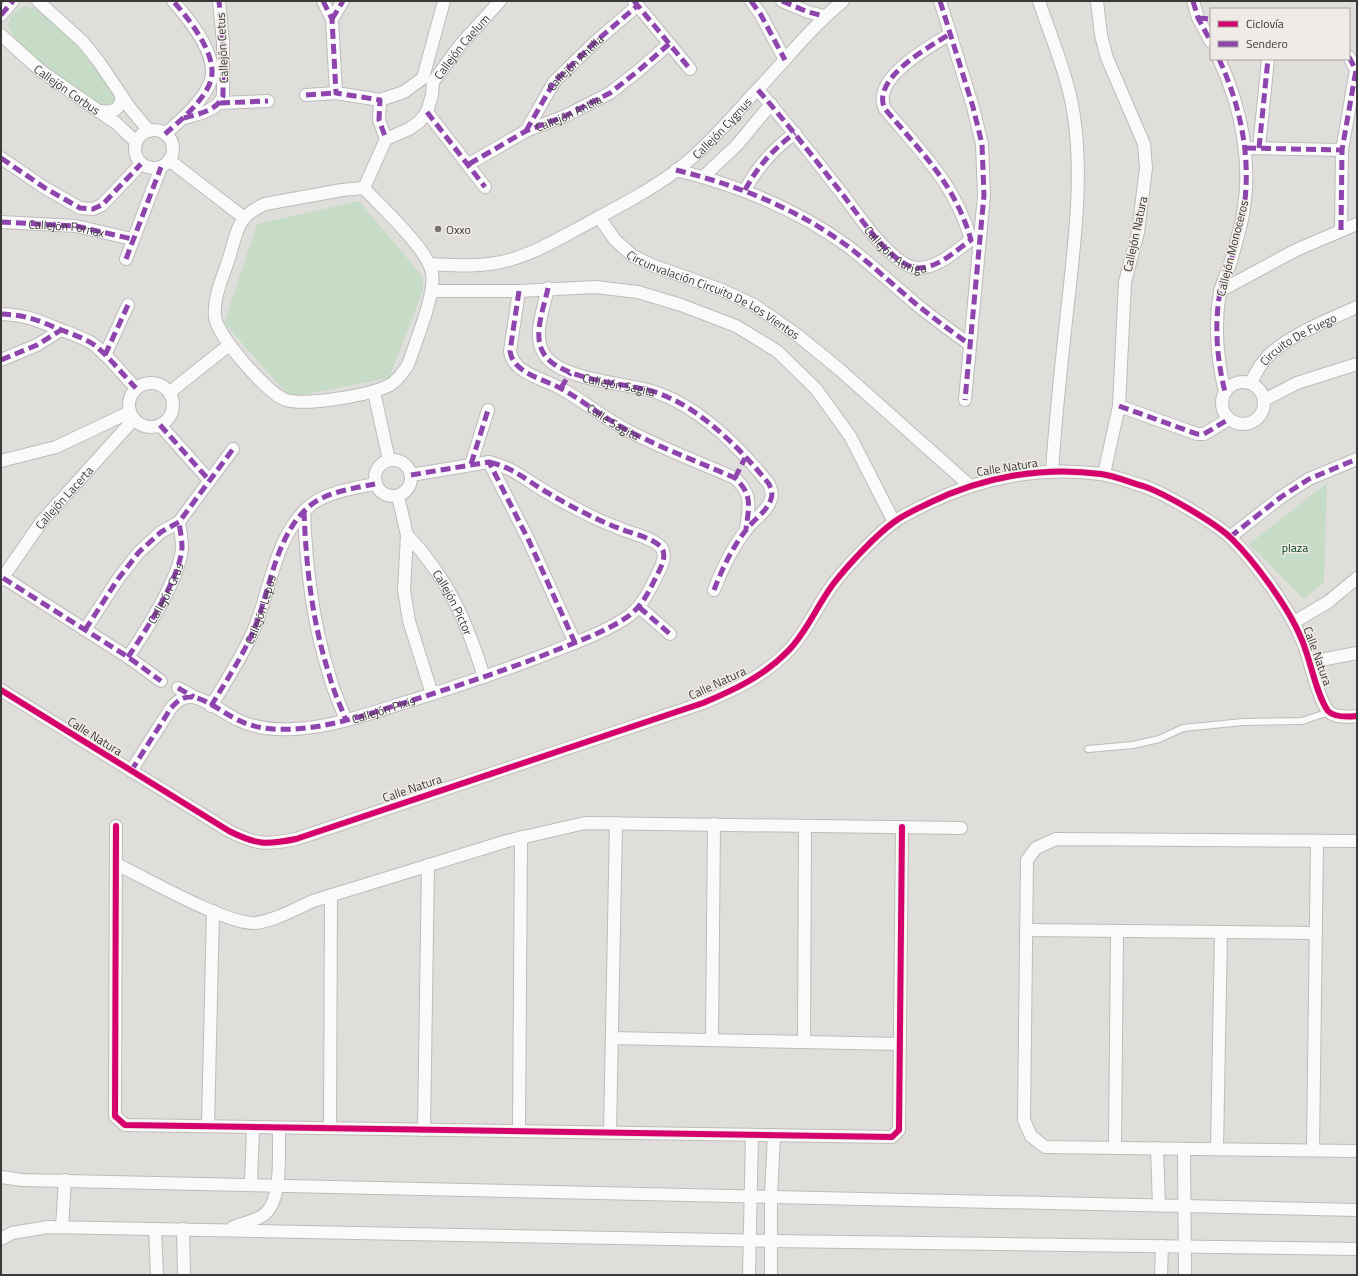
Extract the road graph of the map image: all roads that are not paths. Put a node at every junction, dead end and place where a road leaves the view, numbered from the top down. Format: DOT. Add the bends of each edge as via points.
graph roads {
  1 [pos="38,1"];
  2 [pos="174,1"];
  3 [pos="219,1"];
  4 [pos="323,1"];
  5 [pos="343,1"];
  6 [pos="444,1"];
  7 [pos="500,1"];
  8 [pos="751,1"];
  9 [pos="782,1"];
  10 [pos="843,1"];
  11 [pos="940,1"];
  12 [pos="1039,1"];
  13 [pos="1097,1"];
  14 [pos="1193,1"];
  15 [pos="636,3"];
  16 [pos="824,16"];
  17 [pos="1198,18"];
  18 [pos="332,19"];
  19 [pos="1210,19"];
  20 [pos="950,34"];
  21 [pos="1,35"];
  22 [pos="1210,40"];
  23 [pos="669,44"];
  24 [pos="1350,59"];
  25 [pos="785,60"];
  26 [pos="1219,60"];
  27 [pos="1268,60"];
  28 [pos="218,68"];
  29 [pos="690,68"];
  30 [pos="1356,71"];
  31 [pos="428,80"];
  32 [pos="758,90"];
  33 [pos="336,93"];
  34 [pos="121,95"];
  35 [pos="306,95"];
  36 [pos="380,100"];
  37 [pos="268,101"];
  38 [pos="220,103"];
  39 [pos="771,104"];
  40 [pos="100,111"];
  41 [pos="427,112"];
  42 [pos="184,118"];
  43 [pos="149,131"];
  44 [pos="526,131"];
  45 [pos="796,133"];
  46 [pos="165,134"];
  47 [pos="386,138"];
  48 [pos="136,142"];
  49 [pos="1246,148"];
  50 [pos="1259,148"];
  51 [pos="1342,150"];
  52 [pos="1,158"];
  53 [pos="141,164"];
  54 [pos="165,164"];
  55 [pos="468,164"];
  56 [pos="676,170"];
  57 [pos="703,177"];
  58 [pos="485,187"];
  59 [pos="364,188"];
  60 [pos="745,190"];
  61 [pos="243,217"];
  62 [pos="599,217"];
  63 [pos="1,222"];
  64 [pos="1357,224"];
  65 [pos="1341,230"];
  66 [pos="976,237"];
  67 [pos="132,239"];
  68 [pos="126,259"];
  69 [pos="430,264"];
  70 [pos="548,288"];
  71 [pos="432,291"];
  72 [pos="519,291"];
  73 [pos="1220,291"];
  74 [pos="128,305"];
  75 [pos="1357,308"];
  76 [pos="1,314"];
  77 [pos="61,330"];
  78 [pos="969,344"];
  79 [pos="229,345"];
  80 [pos="105,355"];
  81 [pos="1,360"];
  82 [pos="1357,364"];
  83 [pos="570,373"];
  84 [pos="1250,383"];
  85 [pos="136,388"];
  86 [pos="561,388"];
  87 [pos="170,392"];
  88 [pos="374,392"];
  89 [pos="1225,392"];
  90 [pos="965,400"];
  91 [pos="1264,400"];
  92 [pos="1118,406"];
  93 [pos="488,410"];
  94 [pos="132,415"];
  95 [pos="1229,419"];
  96 [pos="160,425"];
  97 [pos="233,449"];
  98 [pos="745,458"];
  99 [pos="1357,459"];
  100 [pos="389,460"];
  101 [pos="1,461"];
  102 [pos="489,462"];
  103 [pos="471,464"];
  104 [pos="1052,472"];
  105 [pos="411,474"];
  106 [pos="1104,474"];
  107 [pos="735,478"];
  108 [pos="209,480"];
  109 [pos="375,484"];
  110 [pos="969,485"];
  111 [pos="398,496"];
  112 [pos="304,511"];
  113 [pos="179,522"];
  114 [pos="894,522"];
  115 [pos="746,529"];
  116 [pos="408,535"];
  117 [pos="1230,537"];
  118 [pos="2,578"];
  119 [pos="1357,578"];
  120 [pos="714,590"];
  121 [pos="638,607"];
  122 [pos="1294,622"];
  123 [pos="85,630"];
  124 [pos="670,634"];
  125 [pos="575,643"];
  126 [pos="1357,653"];
  127 [pos="128,657"];
  128 [pos="1310,662"];
  129 [pos="484,677"];
  130 [pos="160,680"];
  131 [pos="178,688"];
  132 [pos="1,690"];
  133 [pos="432,694"];
  134 [pos="192,697"];
  135 [pos="211,706"];
  136 [pos="1329,712"];
  137 [pos="1357,716"];
  138 [pos="346,720"];
  139 [pos="1088,749"];
  140 [pos="131,771"];
  141 [pos="616,823"];
  142 [pos="714,824"];
  143 [pos="116,826"];
  144 [pos="805,826"];
  145 [pos="902,827"];
  146 [pos="961,828"];
  147 [pos="521,837"];
  148 [pos="1317,841"];
  149 [pos="1357,841"];
  150 [pos="116,864"];
  151 [pos="428,865"];
  152 [pos="331,895"];
  153 [pos="213,911"];
  154 [pos="1026,930"];
  155 [pos="1117,931"];
  156 [pos="1221,933"];
  157 [pos="1316,933"];
  158 [pos="612,1038"];
  159 [pos="712,1040"];
  160 [pos="804,1042"];
  161 [pos="900,1044"];
  162 [pos="208,1126"];
  163 [pos="253,1127"];
  164 [pos="278,1128"];
  165 [pos="330,1128"];
  166 [pos="424,1130"];
  167 [pos="519,1132"];
  168 [pos="610,1133"];
  169 [pos="752,1135"];
  170 [pos="774,1135"];
  171 [pos="1115,1148"];
  172 [pos="1157,1148"];
  173 [pos="1184,1148"];
  174 [pos="1217,1149"];
  175 [pos="1314,1150"];
  176 [pos="1357,1151"];
  177 [pos="1,1177"];
  178 [pos="65,1180"];
  179 [pos="251,1184"];
  180 [pos="277,1184"];
  181 [pos="750,1195"];
  182 [pos="771,1196"];
  183 [pos="1159,1205"];
  184 [pos="1185,1206"];
  185 [pos="1357,1210"];
  186 [pos="62,1227"];
  187 [pos="155,1229"];
  188 [pos="183,1229"];
  189 [pos="225,1230"];
  190 [pos="1,1239"];
  191 [pos="750,1240"];
  192 [pos="771,1241"];
  193 [pos="1162,1246"];
  194 [pos="1185,1247"];
  195 [pos="1357,1249"];
  196 [pos="157,1275"];
  197 [pos="184,1275"];
  198 [pos="749,1275"];
  199 [pos="771,1275"];
  200 [pos="1161,1275"];
  201 [pos="1185,1275"];
  1 -- 34 [label="street" via="83,42"];
  2 -- 28 [label="street, Callejón Cetus" via="195,29"];
  3 -- 28 [label="street, Callejón Cetus"];
  4 -- 18 [label="street"];
  5 -- 18 [label="street"];
  6 -- 31 [label="street, Callejón Caelum"];
  7 -- 31 [label="street, Callejón Caelum"];
  8 -- 25 [label="street"];
  9 -- 16 [label="street"];
  10 -- 16 [label="street, Callejón Cygnus"];
  11 -- 20 [label="street"];
  12 -- 104 [label="street" via="1069,86 1077,152 1073,253"];
  13 -- 92 [label="street, Callejón Natura" via="1107,58 1144,144 1146,168 1138,232 1125,282"];
  14 -- 17 [label="street"];
  15 -- 23 [label="street"];
  15 -- 44 [label="street, Callejón Antilia" via="554,82"];
  16 -- 25 [label="street, Callejón Cygnus"];
  17 -- 19 [label="street"];
  17 -- 22 [label="street"];
  18 -- 33 [label="street"];
  20 -- 66 [label="street" via="982,144 984,195"];
  20 -- 66 [label="street" via="909,61 893,76 885,86 881,102 931,162 952,192"];
  21 -- 40 [label="street, Callejón Corbus" via="40,71"];
  23 -- 29 [label="street"];
  23 -- 44 [label="street, Callejón Antlia" via="610,93 565,116"];
  24 -- 30 [label="street"];
  25 -- 32 [label="street, Callejón Cygnus"];
  26 -- 49 [label="street, Callejón Monoceros" via="1235,102"];
  27 -- 50 [label="street"];
  28 -- 38 [label="street, Callejón Cetus" via="223,96"];
  28 -- 42 [label="street, Callejón Cetus" via="207,88"];
  30 -- 51 [label="street"];
  31 -- 36 [label="street, Callejón Caelum"];
  31 -- 41 [label="street, Callejón Caelum"];
  32 -- 39 [label="street, Callejón Auriga"];
  32 -- 56 [label="street, Callejón Cygnus" via="708,142"];
  33 -- 35 [label="street"];
  33 -- 36 [label="street"];
  34 -- 40 [label="street" via="120,104 116,109 110,112"];
  34 -- 43 [label="street"];
  36 -- 47 [label="street" via="379,120"];
  37 -- 38 [label="street"];
  38 -- 42 [label="street, Callejón Cetus"];
  39 -- 45 [label="street, Callejón Auriga"];
  39 -- 57 [label="street, Callejón Cygnus" via="737,145"];
  40 -- 48 [label="street, Callejón Corbus"];
  41 -- 47 [label="street" via="409,129"];
  41 -- 55 [label="street"];
  42 -- 46 [label="street, Callejón Cetus"];
  43 -- 46 [label="street"];
  43 -- 48 [label="street" via="143,133"];
  44 -- 55 [label="street, Callejón Antlia"];
  45 -- 60 [label="street" via="764,160"];
  45 -- 66 [label="street, Callejón Auriga" via="877,239 894,257 906,265 918,268 932,266"];
  46 -- 54 [label="street" via="173,146"];
  47 -- 59 [label="street"];
  48 -- 53 [label="street" via="135,154"];
  49 -- 50 [label="street"];
  49 -- 73 [label="street, Callejón Monoceros" via="1246,186 1242,219"];
  50 -- 51 [label="street"];
  51 -- 65 [label="street"];
  52 -- 53 [label="street, Callejón Fornax" via="80,208 93,209 102,205"];
  53 -- 54 [label="street" via="147,167"];
  54 -- 61 [label="street"];
  54 -- 67 [label="street"];
  55 -- 58 [label="street"];
  56 -- 57 [label="street"];
  56 -- 62 [label="street, Callejón Cygnus" via="640,195"];
  57 -- 60 [label="street"];
  59 -- 61 [label="street" via="265,204"];
  59 -- 69 [label="street" via="416,244"];
  60 -- 78 [label="street" via="786,209 845,244 916,304"];
  61 -- 79 [label="street" via="215,308 218,328"];
  62 -- 69 [label="street" via="548,245 503,262"];
  62 -- 110 [label="street, Circunvalación Circuito De Los Vientos" via="615,240 633,256 754,305 796,334 839,368"];
  63 -- 67 [label="street, Callejón Fornax" via="76,226"];
  64 -- 65 [label="street"];
  65 -- 73 [label="street" via="1296,250"];
  66 -- 78 [label="street"];
  67 -- 68 [label="street"];
  69 -- 71 [label="street"];
  70 -- 72 [label="street, Circunvalación Circuito De Los Vientos"];
  70 -- 83 [label="street, Callejón Sagita" via="540,323 540,345 551,362"];
  70 -- 114 [label="street, Circunvalación Circuito De Los Vientos" via="595,287 638,292 736,326 777,351 816,389 850,436"];
  71 -- 72 [label="street, Circunvalación Circuito De Los Vientos"];
  71 -- 88 [label="street" via="408,365 391,384"];
  72 -- 86 [label="street, Calle Sagita" via="511,338 511,358 524,371"];
  73 -- 89 [label="street, Callejón Monoceros" via="1217,345"];
  74 -- 80 [label="street"];
  75 -- 84 [label="street, Circuito De Fuego" via="1319,324 1280,347 1264,361"];
  76 -- 77 [label="street" via="38,319"];
  77 -- 80 [label="street" via="79,336"];
  77 -- 81 [label="street"];
  78 -- 90 [label="street"];
  79 -- 87 [label="street"];
  79 -- 88 [label="street" via="273,393 287,400 318,401"];
  80 -- 85 [label="street"];
  82 -- 91 [label="street" via="1297,383"];
  83 -- 86 [label="street"];
  83 -- 98 [label="street, Callejón Sagita" via="650,390 676,401 721,433"];
  84 -- 89 [label="street" via="1236,383"];
  84 -- 91 [label="street" via="1257,387"];
  85 -- 87 [label="street" via="144,383 154,382"];
  85 -- 94 [label="street" via="130,399"];
  86 -- 107 [label="street, Calle Sagita" via="628,431"];
  87 -- 96 [label="street" via="173,401 172,411 168,419"];
  88 -- 100 [label="street"];
  89 -- 95 [label="street" via="1222,407"];
  91 -- 95 [label="street" via="1264,407 1256,419 1243,424"];
  92 -- 95 [label="street" via="1198,434 1204,434"];
  92 -- 106 [label="street, Callejón Natura"];
  93 -- 103 [label="street"];
  94 -- 96 [label="street" via="146,426"];
  94 -- 101 [label="street" via="56,447"];
  94 -- 118 [label="street, Callejón Lacerta" via="42,521"];
  96 -- 108 [label="street"];
  97 -- 108 [label="street"];
  98 -- 107 [label="street"];
  98 -- 115 [label="street, Callejón Sagita" via="761,474 772,491 768,505"];
  99 -- 117 [label="street" via="1309,479 1281,497"];
  100 -- 105 [label="street" via="403,462"];
  100 -- 109 [label="street" via="377,468"];
  102 -- 103 [label="street, Callejón Pixis"];
  102 -- 121 [label="street, Callejón Pixis" via="520,474 574,508 660,546 664,552 662,567"];
  102 -- 125 [label="street" via="530,540"];
  103 -- 105 [label="street, Callejón Pixis"];
  104 -- 106 [label="street, Calle Natura"];
  104 -- 110 [label="street, Calle Natura"];
  105 -- 111 [label="street" via="409,488"];
  106 -- 117 [label="street, Calle Natura" via="1146,487 1188,509"];
  107 -- 115 [label="street, Calle Sagita" via="748,494"];
  108 -- 113 [label="street"];
  109 -- 111 [label="street" via="377,489 387,496"];
  109 -- 112 [label="street, Callejón Lepus" via="328,496 313,503"];
  110 -- 114 [label="street, Calle Natura"];
  111 -- 116 [label="street, Callejón Pictor"];
  112 -- 135 [label="street, Callejón Lepus" via="285,538 254,631"];
  112 -- 138 [label="street" via="308,574 315,622 329,675"];
  113 -- 123 [label="street" via="161,532 139,552"];
  113 -- 127 [label="street, Callejón Grus" via="182,547 175,574 162,602"];
  114 -- 140 [label="street, Calle Natura" via="833,584 788,651 768,669 739,687 703,703 303,836 269,844 248,840"];
  115 -- 120 [label="street, Callejón Sagita" via="722,570"];
  116 -- 129 [label="street, Callejón Pictor" via="435,567 460,609"];
  116 -- 133 [label="street, Callejón Pictor" via="404,590 409,621"];
  117 -- 122 [label="street, Calle Natura" via="1253,562"];
  118 -- 123 [label="street"];
  119 -- 122 [label="street" via="1328,602"];
  121 -- 124 [label="street"];
  121 -- 125 [label="street, Callejón Pixis" via="612,626"];
  122 -- 128 [label="street, Calle Natura"];
  123 -- 127 [label="street"];
  125 -- 129 [label="street, Callejón Pixis"];
  126 -- 128 [label="street"];
  127 -- 130 [label="street"];
  128 -- 136 [label="street, Calle Natura"];
  129 -- 133 [label="street, Callejón Pixis"];
  131 -- 134 [label="street, Callejón Pixis"];
  132 -- 140 [label="street, Calle Natura"];
  133 -- 138 [label="street, Callejón Pixis"];
  134 -- 135 [label="street, Callejón Pixis"];
  134 -- 140 [label="street" via="179,700 171,708"];
  135 -- 138 [label="street, Callejón Pixis" via="240,721 272,730 308,728"];
  136 -- 137 [label="street" via="1338,716"];
  136 -- 139 [label="lane" via="1302,721 1243,722 1183,728 1159,739 1133,745"];
  141 -- 142 [label="street"];
  141 -- 147 [label="street" via="585,823"];
  141 -- 158 [label="street"];
  142 -- 144 [label="street"];
  142 -- 159 [label="street"];
  143 -- 150 [label="street"];
  144 -- 145 [label="street"];
  144 -- 160 [label="street"];
  145 -- 146 [label="street"];
  145 -- 161 [label="street"];
  147 -- 151 [label="street"];
  147 -- 167 [label="street"];
  148 -- 149 [label="street"];
  148 -- 154 [label="street" via="1056,839 1036,848 1027,860"];
  148 -- 157 [label="street"];
  150 -- 153 [label="street"];
  150 -- 162 [label="street" via="115,1116 125,1125"];
  151 -- 152 [label="street"];
  151 -- 166 [label="street"];
  152 -- 153 [label="street" via="255,923 224,917"];
  152 -- 165 [label="street"];
  153 -- 162 [label="street"];
  154 -- 155 [label="street"];
  154 -- 171 [label="street" via="1024,1120 1032,1136 1046,1147"];
  155 -- 156 [label="street"];
  155 -- 171 [label="street"];
  156 -- 157 [label="street"];
  156 -- 174 [label="street"];
  157 -- 175 [label="street"];
  158 -- 159 [label="street"];
  158 -- 168 [label="street"];
  159 -- 160 [label="street"];
  160 -- 161 [label="street"];
  161 -- 170 [label="street" via="899,1130 896,1135"];
  162 -- 163 [label="street"];
  163 -- 164 [label="street"];
  163 -- 179 [label="street"];
  164 -- 165 [label="street"];
  164 -- 180 [label="street"];
  165 -- 166 [label="street"];
  166 -- 167 [label="street"];
  167 -- 168 [label="street"];
  168 -- 169 [label="street"];
  169 -- 170 [label="street"];
  169 -- 181 [label="street"];
  170 -- 182 [label="street"];
  171 -- 172 [label="street"];
  172 -- 173 [label="street"];
  172 -- 183 [label="street"];
  173 -- 174 [label="street"];
  173 -- 184 [label="street"];
  174 -- 175 [label="street"];
  175 -- 176 [label="street"];
  177 -- 178 [label="street" via="22,1180"];
  178 -- 179 [label="street"];
  178 -- 186 [label="street"];
  179 -- 180 [label="street"];
  180 -- 181 [label="street"];
  180 -- 189 [label="street" via="273,1204 263,1215"];
  181 -- 182 [label="street"];
  181 -- 191 [label="street"];
  182 -- 183 [label="street"];
  182 -- 192 [label="street"];
  183 -- 184 [label="street"];
  184 -- 185 [label="street"];
  184 -- 194 [label="street"];
  186 -- 187 [label="street"];
  186 -- 190 [label="street" via="48,1226 19,1231"];
  187 -- 188 [label="street"];
  187 -- 196 [label="street"];
  188 -- 189 [label="street"];
  188 -- 197 [label="street"];
  189 -- 191 [label="street"];
  191 -- 192 [label="street"];
  191 -- 198 [label="street"];
  192 -- 193 [label="street"];
  192 -- 199 [label="street"];
  193 -- 194 [label="street"];
  193 -- 200 [label="street"];
  194 -- 195 [label="street"];
  194 -- 201 [label="street"];
}
